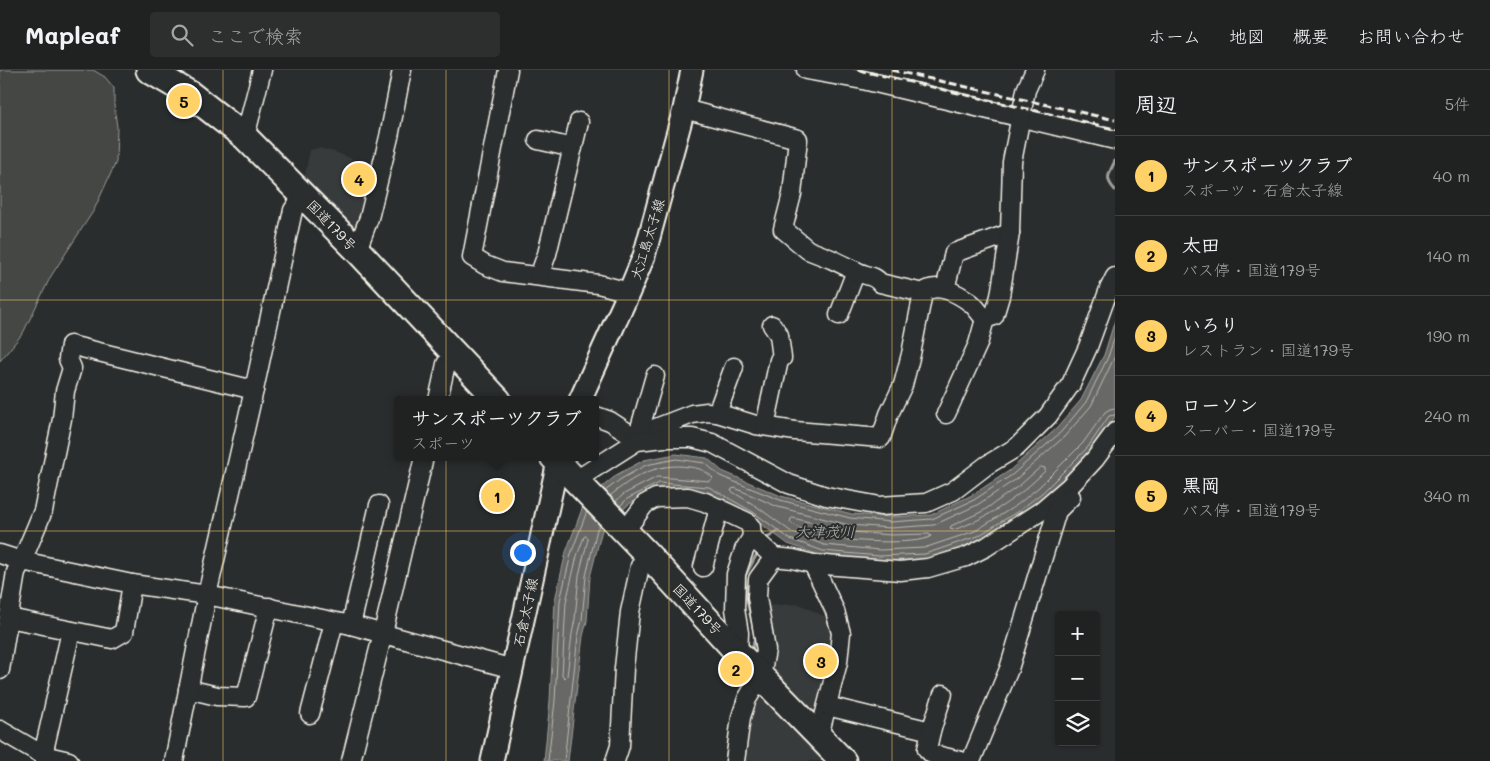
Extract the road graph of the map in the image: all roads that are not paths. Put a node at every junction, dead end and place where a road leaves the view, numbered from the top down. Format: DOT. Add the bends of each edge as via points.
graph roads {
  1 [pos="149,70"];
  2 [pos="262,70"];
  3 [pos="402,70"];
  4 [pos="508,70"];
  5 [pos="692,70"];
  6 [pos="806,70"];
  7 [pos="1035,70"];
  8 [pos="684,109"];
  9 [pos="1020,116"];
  10 [pos="580,122"];
  11 [pos="245,137"];
  12 [pos="538,140"];
  13 [pos="1115,140"];
  14 [pos="573,148"];
  15 [pos="304,195"];
  16 [pos="1010,233"];
  17 [pos="356,250"];
  18 [pos="856,271"];
  19 [pos="539,276"];
  20 [pos="1115,277"];
  21 [pos="945,289"];
  22 [pos="629,292"];
  23 [pos="923,293"];
  24 [pos="839,315"];
  25 [pos="985,319"];
  26 [pos="772,325"];
  27 [pos="454,353"];
  28 [pos="734,367"];
  29 [pos="655,376"];
  30 [pos="254,390"];
  31 [pos="439,396"];
  32 [pos="494,396"];
  33 [pos="582,396"];
  34 [pos="717,413"];
  35 [pos="946,414"];
  36 [pos="599,417"];
  37 [pos="765,426"];
  38 [pos="1115,432"];
  39 [pos="637,438"];
  40 [pos="1115,446"];
  41 [pos="423,461"];
  42 [pos="556,461"];
  43 [pos="558,461"];
  44 [pos="578,482"];
  45 [pos="379,505"];
  46 [pos="719,508"];
  47 [pos="622,528"];
  48 [pos="752,537"];
  49 [pos="0,554"];
  50 [pos="647,554"];
  51 [pos="774,557"];
  52 [pos="22,561"];
  53 [pos="813,564"];
  54 [pos="703,567"];
  55 [pos="132,584"];
  56 [pos="207,595"];
  57 [pos="269,607"];
  58 [pos="9,618"];
  59 [pos="342,624"];
  60 [pos="71,630"];
  61 [pos="383,633"];
  62 [pos="738,653"];
  63 [pos="513,669"];
  64 [pos="0,670"];
  65 [pos="761,676"];
  66 [pos="188,689"];
  67 [pos="943,694"];
  68 [pos="826,706"];
  69 [pos="310,714"];
  70 [pos="0,730"];
  71 [pos="931,731"];
  72 [pos="819,736"];
  73 [pos="43,755"];
  74 [pos="68,761"];
  75 [pos="174,761"];
  76 [pos="351,761"];
  77 [pos="492,761"];
  78 [pos="616,761"];
  79 [pos="735,761"];
  80 [pos="843,761"];
  81 [pos="961,761"];
  82 [pos="971,761"];
  1 -- 11 [label="highway, 国道179号" via="190,94"];
  2 -- 11 [label="street"];
  3 -- 17 [label="street" via="369,218"];
  4 -- 19 [label="street" via="472,257 503,272"];
  5 -- 8 [label="main road, 大江島太子線"];
  6 -- 9 [label="street"];
  7 -- 9 [label="street"];
  8 -- 18 [label="street" via="798,139 792,194 783,229 808,250"];
  8 -- 22 [label="main road, 大江島太子線" via="644,256"];
  9 -- 13 [label="street"];
  9 -- 16 [label="street" via="1012,162"];
  10 -- 14 [label="street"];
  11 -- 15 [label="highway, 国道179号"];
  12 -- 14 [label="street"];
  14 -- 19 [label="street"];
  15 -- 17 [label="highway, 国道179号"];
  15 -- 30 [label="street" via="293,210"];
  16 -- 21 [label="street" via="954,253"];
  16 -- 25 [label="street" via="1000,296 994,316"];
  17 -- 27 [label="highway, 国道179号"];
  18 -- 23 [label="street" via="878,279 880,283"];
  18 -- 24 [label="street"];
  19 -- 22 [label="street"];
  20 -- 39 [label="street" via="1071,384 1048,416 1017,447 953,491 926,503 880,506 826,496 789,484 712,443"];
  21 -- 23 [label="street" via="928,289"];
  21 -- 25 [label="street" via="973,304"];
  22 -- 33 [label="main road, 大江島太子線"];
  23 -- 37 [label="street" via="903,385 881,438"];
  25 -- 35 [label="street" via="978,344"];
  26 -- 37 [label="street" via="779,335 782,358"];
  27 -- 31 [label="street" via="446,364"];
  27 -- 32 [label="highway, 国道179号"];
  28 -- 34 [label="street"];
  29 -- 39 [label="street"];
  30 -- 52 [label="street" via="70,345 68,359 72,368 43,511"];
  30 -- 56 [label="street"];
  34 -- 37 [label="street"];
  34 -- 39 [label="street" via="692,414"];
  36 -- 39 [label="street"];
  38 -- 53 [label="street" via="1069,487 1041,511 966,557 928,568 900,571"];
  39 -- 44 [label="street"];
  40 -- 82 [label="street" via="1057,511 1009,669"];
  41 -- 61 [label="street"];
  42 -- 63 [label="main road, 石倉太子線"];
  43 -- 44 [label="highway, 国道179号"];
  44 -- 47 [label="highway, 国道179号"];
  45 -- 59 [label="street"];
  46 -- 47 [label="street" via="688,497 656,498 645,504"];
  46 -- 48 [label="street" via="747,522"];
  46 -- 54 [label="street"];
  47 -- 50 [label="highway, 国道179号"];
  48 -- 51 [label="street"];
  48 -- 62 [label="street" via="736,574"];
  49 -- 52 [label="street"];
  50 -- 62 [label="highway, 国道179号"];
  50 -- 78 [label="street" via="640,566 630,612 620,746"];
  51 -- 53 [label="street"];
  51 -- 65 [label="street" via="758,580 757,597 766,650"];
  52 -- 55 [label="street"];
  52 -- 58 [label="street" via="16,572"];
  53 -- 68 [label="street" via="835,611 841,633 838,662"];
  55 -- 56 [label="street"];
  55 -- 60 [label="street" via="124,632 112,639"];
  56 -- 57 [label="street"];
  56 -- 66 [label="street"];
  57 -- 59 [label="street"];
  57 -- 66 [label="street" via="246,697 218,696"];
  58 -- 60 [label="street"];
  58 -- 64 [label="street"];
  59 -- 61 [label="street"];
  59 -- 69 [label="street"];
  60 -- 73 [label="street"];
  61 -- 63 [label="street"];
  61 -- 76 [label="street"];
  62 -- 65 [label="highway, 国道179号"];
  63 -- 77 [label="main road, 石倉太子線"];
  65 -- 72 [label="highway, 国道179号"];
  65 -- 79 [label="street" via="741,717"];
  66 -- 75 [label="street"];
  67 -- 71 [label="street"];
  68 -- 71 [label="street"];
  68 -- 72 [label="street"];
  70 -- 73 [label="street"];
  71 -- 81 [label="street" via="927,749 932,754"];
  72 -- 80 [label="highway, 国道179号"];
  73 -- 74 [label="street"];
}
